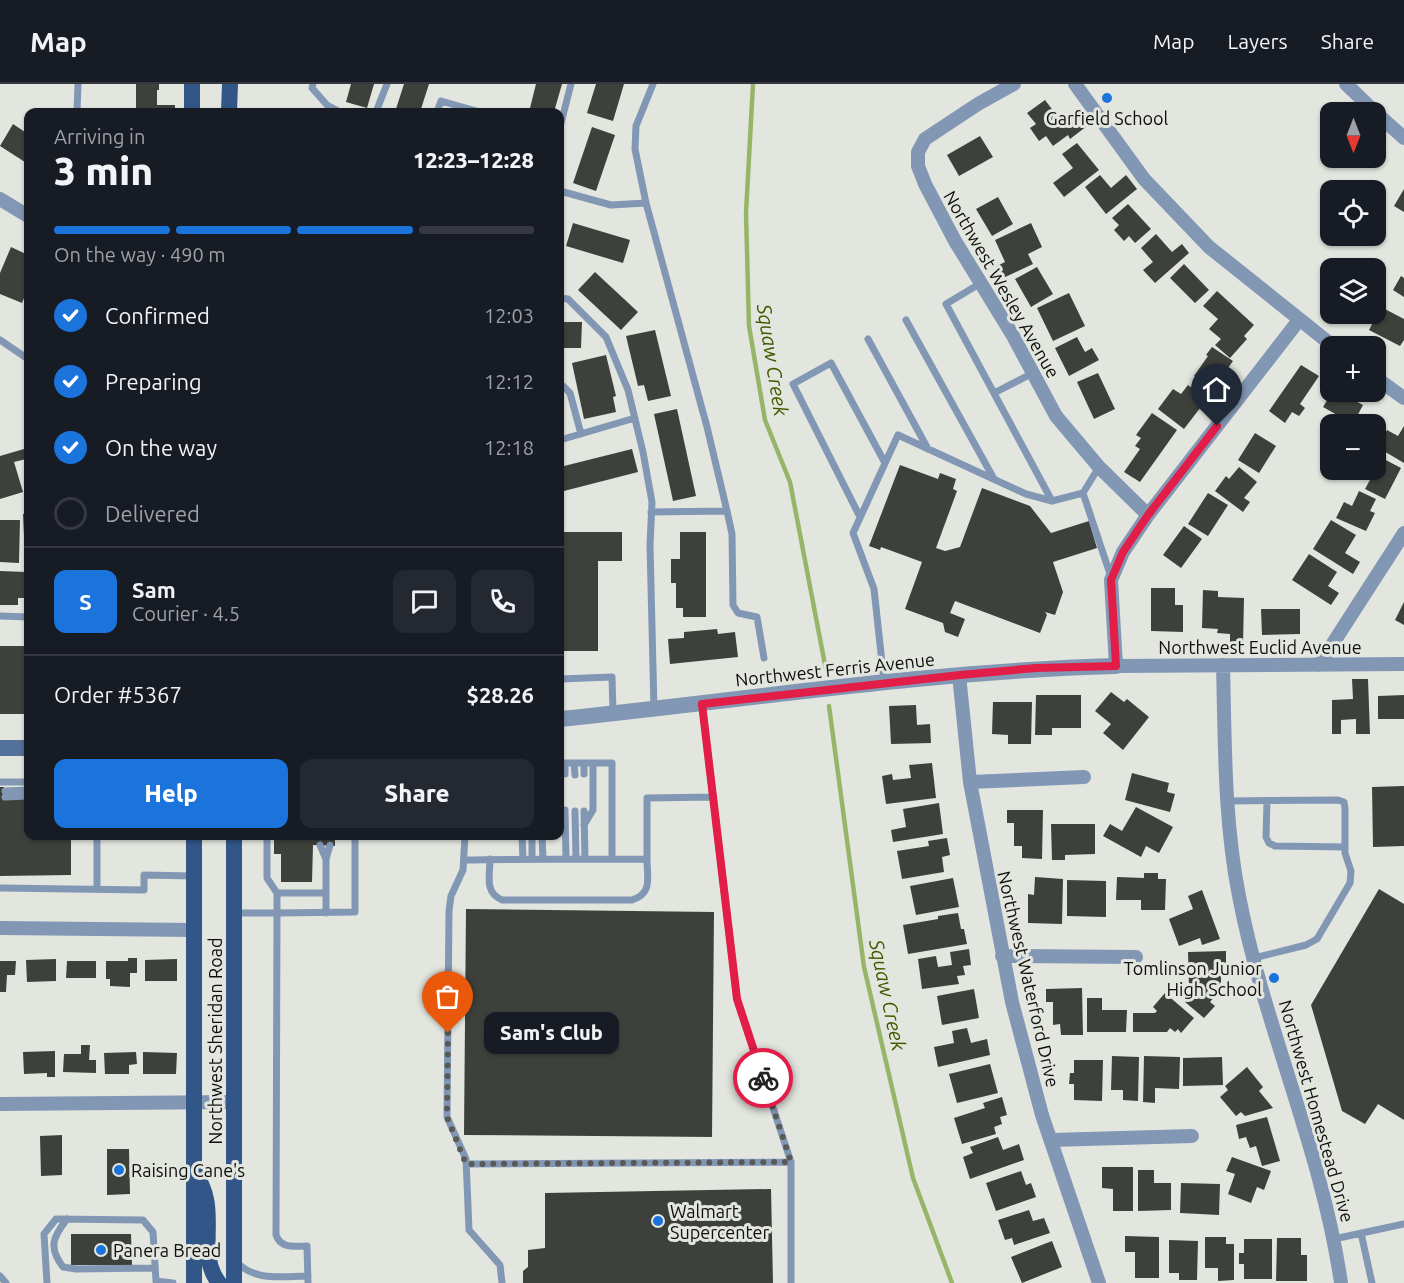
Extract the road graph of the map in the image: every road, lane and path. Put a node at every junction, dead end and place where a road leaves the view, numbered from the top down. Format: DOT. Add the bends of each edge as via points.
graph roads {
  1 [pos="78,84"];
  2 [pos="192,84"];
  3 [pos="230,84"];
  4 [pos="313,84"];
  5 [pos="387,84"];
  6 [pos="571,84"];
  7 [pos="654,84"];
  8 [pos="1014,84"];
  9 [pos="1075,84"];
  10 [pos="1346,84"];
  11 [pos="1364,102"];
  12 [pos="77,108"];
  13 [pos="192,108"];
  14 [pos="230,108"];
  15 [pos="333,108"];
  16 [pos="378,108"];
  17 [pos="438,108"];
  18 [pos="466,108"];
  19 [pos="564,111"];
  20 [pos="1386,122"];
  21 [pos="1404,138"];
  22 [pos="564,192"];
  23 [pos="0,199"];
  24 [pos="646,203"];
  25 [pos="24,214"];
  26 [pos="981,283"];
  27 [pos="564,298"];
  28 [pos="906,320"];
  29 [pos="1299,320"];
  30 [pos="1320,336"];
  31 [pos="868,339"];
  32 [pos="0,340"];
  33 [pos="24,356"];
  34 [pos="1033,373"];
  35 [pos="1386,385"];
  36 [pos="564,387"];
  37 [pos="994,393"];
  38 [pos="1404,398"];
  39 [pos="635,418"];
  40 [pos="581,434"];
  41 [pos="564,439"];
  42 [pos="928,449"];
  43 [pos="885,463"];
  44 [pos="1098,467"];
  45 [pos="994,479"];
  46 [pos="1083,493"];
  47 [pos="1052,501"];
  48 [pos="651,512"];
  49 [pos="727,512"];
  50 [pos="1148,515"];
  51 [pos="860,517"];
  52 [pos="1404,533"];
  53 [pos="1111,580"];
  54 [pos="0,616"];
  55 [pos="24,616"];
  56 [pos="764,658"];
  57 [pos="1404,664"];
  58 [pos="1223,665"];
  59 [pos="1319,665"];
  60 [pos="1116,666"];
  61 [pos="960,675"];
  62 [pos="564,679"];
  63 [pos="884,683"];
  64 [pos="702,704"];
  65 [pos="654,709"];
  66 [pos="613,714"];
  67 [pos="564,719"];
  68 [pos="0,748"];
  69 [pos="24,748"];
  70 [pos="564,763"];
  71 [pos="574,763"];
  72 [pos="584,763"];
  73 [pos="593,763"];
  74 [pos="564,770"];
  75 [pos="565,774"];
  76 [pos="584,774"];
  77 [pos="575,775"];
  78 [pos="1084,777"];
  79 [pos="0,782"];
  80 [pos="24,782"];
  81 [pos="970,782"];
  82 [pos="24,791"];
  83 [pos="24,796"];
  84 [pos="713,797"];
  85 [pos="1226,801"];
  86 [pos="1267,801"];
  87 [pos="565,810"];
  88 [pos="575,811"];
  89 [pos="584,811"];
  90 [pos="585,825"];
  91 [pos="97,840"];
  92 [pos="194,840"];
  93 [pos="234,840"];
  94 [pos="267,840"];
  95 [pos="356,840"];
  96 [pos="465,840"];
  97 [pos="522,840"];
  98 [pos="532,840"];
  99 [pos="543,840"];
  100 [pos="320,845"];
  101 [pos="330,845"];
  102 [pos="1345,847"];
  103 [pos="326,859"];
  104 [pos="490,859"];
  105 [pos="523,859"];
  106 [pos="532,859"];
  107 [pos="543,859"];
  108 [pos="566,859"];
  109 [pos="576,859"];
  110 [pos="585,859"];
  111 [pos="612,859"];
  112 [pos="647,859"];
  113 [pos="464,860"];
  114 [pos="194,876"];
  115 [pos="0,888"];
  116 [pos="97,889"];
  117 [pos="277,893"];
  118 [pos="325,893"];
  119 [pos="234,913"];
  120 [pos="277,913"];
  121 [pos="326,913"];
  122 [pos="0,928"];
  123 [pos="194,930"];
  124 [pos="1002,956"];
  125 [pos="1136,957"];
  126 [pos="1254,958"];
  127 [pos="193,1102"];
  128 [pos="234,1102"];
  129 [pos="0,1104"];
  130 [pos="1192,1136"];
  131 [pos="1051,1140"];
  132 [pos="791,1162"];
  133 [pos="466,1164"];
  134 [pos="193,1169"];
  135 [pos="67,1219"];
  136 [pos="1404,1224"];
  137 [pos="1361,1233"];
  138 [pos="1334,1239"];
  139 [pos="234,1258"];
  140 [pos="155,1268"];
  141 [pos="0,1276"];
  142 [pos="308,1279"];
  143 [pos="154,1282"];
  144 [pos="6,1283"];
  145 [pos="47,1283"];
  146 [pos="173,1283"];
  147 [pos="194,1283"];
  148 [pos="219,1283"];
  149 [pos="234,1283"];
  150 [pos="502,1283"];
  151 [pos="790,1283"];
  152 [pos="1099,1283"];
  153 [pos="1341,1283"];
  154 [pos="1372,1283"];
  1 -- 12 [label="lane"];
  2 -- 13 [label="main road"];
  3 -- 14 [label="main road"];
  4 -- 15 [label="lane" via="312,88"];
  5 -- 16 [label="lane"];
  6 -- 19 [label="lane"];
  7 -- 24 [label="lane" via="636,126 635,149"];
  8 -- 26 [label="street, Northwest Wesley Avenue" via="925,139 918,152 925,184"];
  9 -- 29 [label="street" via="1144,179 1209,247"];
  10 -- 11 [label="street"];
  17 -- 18 [label="lane" via="441,101"];
  20 -- 21 [label="street"];
  22 -- 24 [label="lane" via="612,205"];
  23 -- 25 [label="street"];
  24 -- 49 [label="lane"];
  26 -- 34 [label="street, Northwest Wesley Avenue"];
  26 -- 37 [label="lane" via="946,304"];
  27 -- 39 [label="lane" via="606,337"];
  28 -- 45 [label="lane"];
  29 -- 30 [label="street"];
  29 -- 50 [label="street"];
  31 -- 42 [label="lane"];
  32 -- 33 [label="lane"];
  34 -- 37 [label="lane"];
  34 -- 44 [label="street, Northwest Wesley Avenue" via="1056,416"];
  35 -- 38 [label="street"];
  36 -- 40 [label="lane" via="570,393"];
  37 -- 47 [label="lane"];
  39 -- 40 [label="lane"];
  39 -- 48 [label="lane"];
  40 -- 41 [label="lane"];
  42 -- 43 [label="lane" via="898,435"];
  42 -- 45 [label="lane"];
  43 -- 51 [label="lane"];
  43 -- 51 [label="lane" via="831,363 793,384"];
  44 -- 46 [label="lane"];
  44 -- 50 [label="street, Northwest Wesley Avenue"];
  45 -- 47 [label="lane"];
  46 -- 47 [label="lane"];
  46 -- 53 [label="lane"];
  48 -- 49 [label="lane"];
  48 -- 65 [label="lane"];
  49 -- 56 [label="lane" via="732,534 733,605 738,613 757,616"];
  50 -- 53 [label="street" via="1123,552"];
  51 -- 63 [label="lane" via="853,533 874,590"];
  52 -- 59 [label="street"];
  53 -- 60 [label="street"];
  54 -- 55 [label="lane"];
  57 -- 59 [label="street, Northwest Euclid Avenue"];
  58 -- 59 [label="street, Northwest Euclid Avenue"];
  58 -- 60 [label="street, Northwest Euclid Avenue"];
  58 -- 85 [label="street, Northwest Homestead Drive"];
  60 -- 61 [label="street, Northwest Ferris Avenue"];
  61 -- 63 [label="street, Northwest Ferris Avenue"];
  61 -- 81 [label="street, Northwest Waterford Drive"];
  62 -- 66 [label="lane" via="612,677"];
  63 -- 64 [label="street, Northwest Ferris Avenue"];
  64 -- 65 [label="street, Northwest Ferris Avenue"];
  64 -- 84 [label="lane"];
  65 -- 66 [label="street, Northwest Ferris Avenue"];
  66 -- 67 [label="street, Northwest Ferris Avenue"];
  68 -- 69 [label="main road"];
  70 -- 71 [label="lane"];
  71 -- 72 [label="lane"];
  71 -- 77 [label="lane"];
  72 -- 73 [label="lane"];
  72 -- 76 [label="lane"];
  73 -- 90 [label="lane" via="592,810"];
  73 -- 111 [label="lane" via="612,763"];
  74 -- 75 [label="lane"];
  78 -- 81 [label="street"];
  79 -- 80 [label="lane"];
  81 -- 124 [label="street, Northwest Waterford Drive"];
  82 -- 83 [label="lane" via="5,794"];
  84 -- 112 [label="lane" via="646,798"];
  84 -- 132 [label="lane" via="737,999"];
  85 -- 86 [label="lane"];
  85 -- 126 [label="street, Northwest Homestead Drive" via="1239,896"];
  86 -- 102 [label="lane" via="1269,843"];
  86 -- 102 [label="lane" via="1344,802"];
  87 -- 108 [label="lane"];
  88 -- 109 [label="lane"];
  89 -- 90 [label="lane"];
  90 -- 110 [label="lane"];
  91 -- 116 [label="lane"];
  92 -- 114 [label="main road, Northwest Sheridan Road"];
  93 -- 119 [label="main road, Northwest Sheridan Road"];
  94 -- 117 [label="lane" via="267,878"];
  95 -- 121 [label="lane" via="355,912"];
  96 -- 113 [label="lane"];
  97 -- 105 [label="lane"];
  98 -- 106 [label="lane"];
  99 -- 107 [label="lane"];
  100 -- 103 [label="lane"];
  101 -- 103 [label="lane"];
  102 -- 126 [label="lane" via="1350,883 1317,939"];
  103 -- 118 [label="lane"];
  104 -- 105 [label="lane"];
  104 -- 112 [label="lane" via="490,891 502,900 632,900 642,897 647,890"];
  104 -- 113 [label="lane"];
  105 -- 106 [label="lane"];
  106 -- 107 [label="lane"];
  107 -- 108 [label="lane"];
  108 -- 109 [label="lane"];
  109 -- 110 [label="lane"];
  110 -- 111 [label="lane"];
  111 -- 112 [label="lane"];
  113 -- 133 [label="lane" via="451,896 450,911 447,1117"];
  114 -- 116 [label="lane" via="144,875 144,890"];
  114 -- 123 [label="main road, Northwest Sheridan Road"];
  115 -- 116 [label="lane"];
  117 -- 118 [label="lane"];
  117 -- 120 [label="lane"];
  118 -- 121 [label="lane"];
  119 -- 120 [label="lane"];
  119 -- 128 [label="main road, Northwest Sheridan Road"];
  120 -- 121 [label="lane"];
  120 -- 142 [label="lane" via="276,1235 285,1246 308,1246"];
  122 -- 123 [label="street"];
  123 -- 127 [label="main road, Northwest Sheridan Road"];
  124 -- 125 [label="street"];
  124 -- 131 [label="street, Northwest Waterford Drive"];
  126 -- 138 [label="street, Northwest Homestead Drive"];
  127 -- 128 [label="street"];
  127 -- 129 [label="street"];
  127 -- 134 [label="main road, Northwest Sheridan Road"];
  128 -- 139 [label="main road, Northwest Sheridan Road"];
  130 -- 131 [label="street"];
  131 -- 152 [label="street, Northwest Waterford Drive"];
  132 -- 133 [label="lane"];
  132 -- 151 [label="lane"];
  133 -- 150 [label="lane" via="469,1230 500,1265"];
  134 -- 147 [label="main road, Northwest Sheridan Road"];
  134 -- 148 [label="main road" via="207,1201 208,1250 212,1275"];
  135 -- 140 [label="lane" via="143,1220 153,1232"];
  135 -- 140 [label="lane" via="55,1234 55,1256 63,1267"];
  135 -- 145 [label="lane" via="56,1219 44,1234"];
  136 -- 137 [label="lane"];
  137 -- 138 [label="lane"];
  137 -- 154 [label="lane"];
  138 -- 153 [label="street, Northwest Homestead Drive"];
  139 -- 142 [label="lane" via="246,1271 258,1275"];
  139 -- 149 [label="main road, Northwest Sheridan Road"];
  140 -- 143 [label="lane"];
  141 -- 144 [label="lane"];
  143 -- 146 [label="lane"];
}
